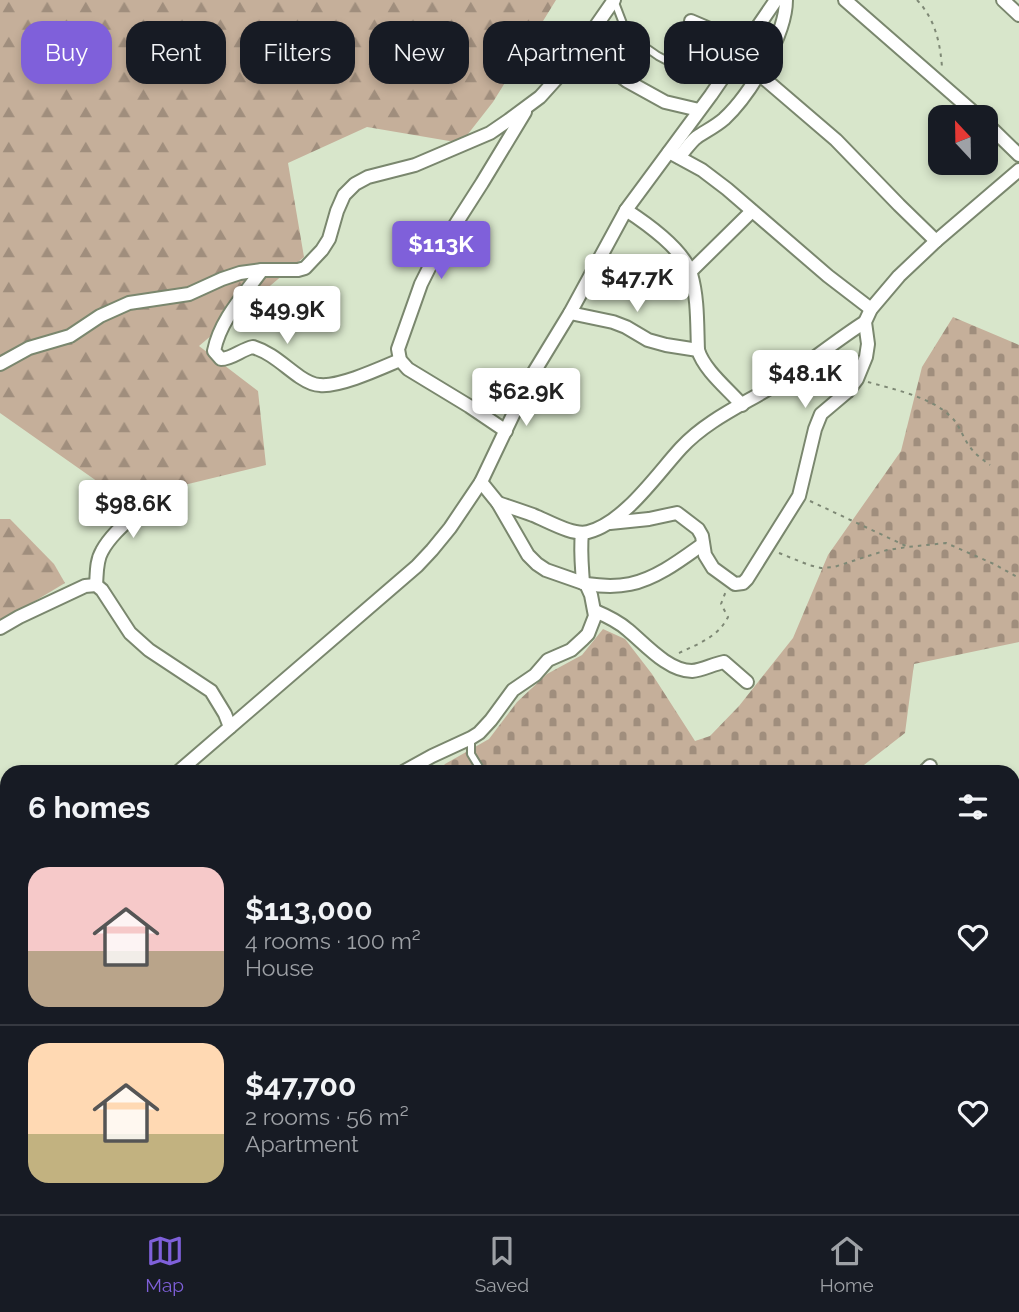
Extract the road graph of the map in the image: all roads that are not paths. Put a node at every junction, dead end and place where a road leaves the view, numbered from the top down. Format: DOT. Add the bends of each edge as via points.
graph roads {
  1 [pos="614,0"];
  2 [pos="776,0"];
  3 [pos="786,0"];
  4 [pos="845,0"];
  5 [pos="1003,0"];
  6 [pos="1019,15"];
  7 [pos="600,21"];
  8 [pos="761,21"];
  9 [pos="783,25"];
  10 [pos="664,59"];
  11 [pos="551,84"];
  12 [pos="631,84"];
  13 [pos="718,84"];
  14 [pos="752,84"];
  15 [pos="770,84"];
  16 [pos="529,105"];
  17 [pos="966,105"];
  18 [pos="699,110"];
  19 [pos="998,135"];
  20 [pos="674,155"];
  21 [pos="1019,155"];
  22 [pos="1019,170"];
  23 [pos="626,210"];
  24 [pos="752,211"];
  25 [pos="936,241"];
  26 [pos="262,271"];
  27 [pos="690,272"];
  28 [pos="871,309"];
  29 [pos="570,313"];
  30 [pos="865,322"];
  31 [pos="698,350"];
  32 [pos="400,360"];
  33 [pos="0,364"];
  34 [pos="742,405"];
  35 [pos="506,431"];
  36 [pos="481,482"];
  37 [pos="157,492"];
  38 [pos="498,503"];
  39 [pos="610,523"];
  40 [pos="582,533"];
  41 [pos="703,544"];
  42 [pos="584,584"];
  43 [pos="96,585"];
  44 [pos="595,611"];
  45 [pos="0,628"];
  46 [pos="747,682"];
  47 [pos="230,726"];
  48 [pos="471,738"];
  49 [pos="186,765"];
  50 [pos="416,765"];
  51 [pos="478,765"];
  1 -- 7 [label="street"];
  1 -- 10 [label="lane" via="635,40"];
  2 -- 8 [label="street"];
  3 -- 9 [label="street"];
  4 -- 17 [label="street"];
  5 -- 6 [label="street"];
  11 -- 16 [label="street"];
  12 -- 18 [label="street" via="665,102"];
  13 -- 18 [label="street"];
  14 -- 20 [label="street" via="726,118"];
  15 -- 25 [label="street" via="836,140"];
  16 -- 26 [label="street" via="469,143 355,184 344,195 329,239 311,263 298,270"];
  16 -- 32 [label="street" via="425,275 398,349"];
  18 -- 20 [label="street"];
  19 -- 21 [label="street"];
  20 -- 23 [label="street"];
  20 -- 24 [label="street" via="702,170"];
  22 -- 25 [label="street"];
  23 -- 27 [label="street" via="668,243"];
  23 -- 29 [label="street"];
  24 -- 27 [label="street"];
  24 -- 28 [label="street"];
  25 -- 28 [label="street"];
  26 -- 32 [label="street" via="216,340 214,351 221,359 256,347 321,386"];
  26 -- 33 [label="street" via="240,273 189,293 129,303 70,337 29,348"];
  27 -- 31 [label="street"];
  28 -- 30 [label="street"];
  29 -- 31 [label="street" via="613,322 648,340"];
  29 -- 35 [label="street" via="531,377"];
  30 -- 34 [label="street"];
  30 -- 41 [label="street" via="868,344 857,379 821,414 799,496 747,579 731,582 713,568"];
  31 -- 34 [label="street" via="706,367"];
  32 -- 35 [label="street"];
  34 -- 39 [label="street" via="697,432"];
  35 -- 36 [label="street"];
  36 -- 38 [label="street"];
  36 -- 47 [label="street" via="417,566"];
  37 -- 43 [label="street" via="102,551"];
  38 -- 40 [label="street"];
  38 -- 42 [label="street" via="537,564"];
  39 -- 40 [label="street"];
  39 -- 41 [label="street" via="677,513 698,529"];
  40 -- 42 [label="street"];
  41 -- 42 [label="street" via="648,578 621,585"];
  42 -- 44 [label="street"];
  43 -- 45 [label="street" via="85,586"];
  43 -- 47 [label="street" via="149,650 211,691"];
  44 -- 46 [label="street" via="617,621 651,652 682,670 724,662"];
  44 -- 48 [label="street" via="588,634 517,686"];
  47 -- 49 [label="street"];
  48 -- 50 [label="street"];
  48 -- 51 [label="lane" via="471,754"];
}
